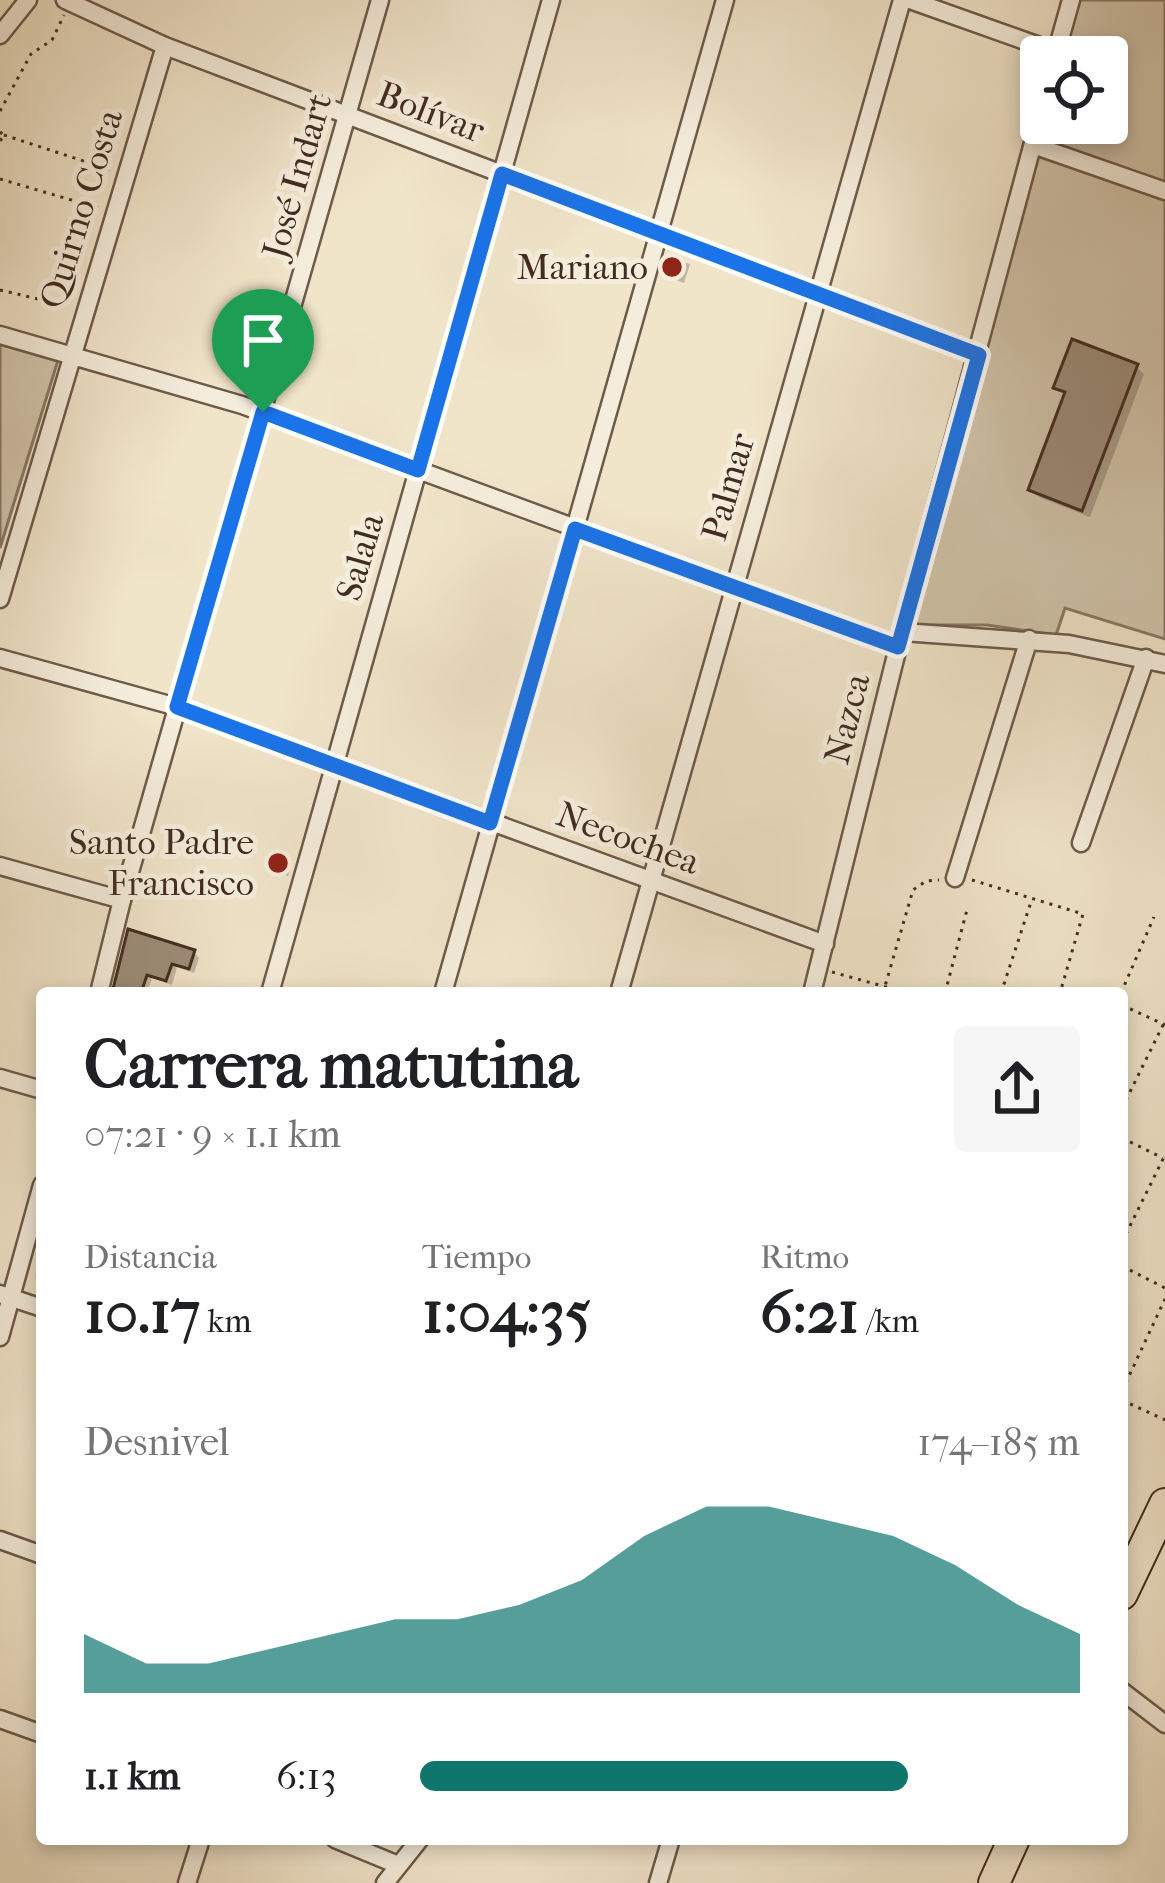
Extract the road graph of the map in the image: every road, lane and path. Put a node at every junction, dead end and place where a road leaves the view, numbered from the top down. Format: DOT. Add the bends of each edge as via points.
graph roads {
  1 [pos="28,0"];
  2 [pos="380,0"];
  3 [pos="551,0"];
  4 [pos="725,0"];
  5 [pos="906,0"];
  6 [pos="1071,0"];
  7 [pos="68,1"];
  8 [pos="0,35"];
  9 [pos="1061,36"];
  10 [pos="1020,41"];
  11 [pos="165,46"];
  12 [pos="0,111"];
  13 [pos="349,117"];
  14 [pos="1,136"];
  15 [pos="1033,146"];
  16 [pos="502,174"];
  17 [pos="127,175"];
  18 [pos="0,179"];
  19 [pos="1165,191"];
  20 [pos="102,209"];
  21 [pos="658,233"];
  22 [pos="0,290"];
  23 [pos="818,294"];
  24 [pos="85,310"];
  25 [pos="0,335"];
  26 [pos="71,355"];
  27 [pos="979,355"];
  28 [pos="263,412"];
  29 [pos="418,470"];
  30 [pos="575,529"];
  31 [pos="733,588"];
  32 [pos="0,599"];
  33 [pos="1029,639"];
  34 [pos="901,640"];
  35 [pos="0,658"];
  36 [pos="1146,658"];
  37 [pos="1165,664"];
  38 [pos="177,707"];
  39 [pos="337,764"];
  40 [pos="490,823"];
  41 [pos="1081,844"];
  42 [pos="0,866"];
  43 [pos="955,878"];
  44 [pos="652,882"];
  45 [pos="1032,899"];
  46 [pos="122,900"];
  47 [pos="968,906"];
  48 [pos="1154,917"];
  49 [pos="825,944"];
  50 [pos="818,968"];
  51 [pos="100,987"];
  52 [pos="272,987"];
  53 [pos="445,987"];
  54 [pos="622,987"];
  55 [pos="813,987"];
  56 [pos="875,987"];
  57 [pos="885,987"];
  58 [pos="947,987"];
  59 [pos="1003,987"];
  60 [pos="1062,987"];
  61 [pos="1124,987"];
  62 [pos="1128,1008"];
  63 [pos="1164,1024"];
  64 [pos="0,1078"];
  65 [pos="36,1088"];
  66 [pos="1128,1096"];
  67 [pos="1128,1141"];
  68 [pos="1164,1157"];
  69 [pos="36,1203"];
  70 [pos="1128,1230"];
  71 [pos="1128,1270"];
  72 [pos="1165,1288"];
  73 [pos="6,1295"];
  74 [pos="1165,1300"];
  75 [pos="36,1306"];
  76 [pos="0,1337"];
  77 [pos="1128,1378"];
  78 [pos="1128,1403"];
  79 [pos="1165,1420"];
  80 [pos="1165,1504"];
  81 [pos="0,1540"];
  82 [pos="36,1553"];
  83 [pos="1128,1581"];
  84 [pos="1128,1696"];
  85 [pos="0,1719"];
  86 [pos="1165,1724"];
  87 [pos="36,1732"];
  88 [pos="199,1845"];
  89 [pos="350,1845"];
  90 [pos="416,1845"];
  91 [pos="668,1845"];
  92 [pos="1011,1845"];
  93 [pos="398,1865"];
  94 [pos="187,1883"];
  95 [pos="385,1883"];
  96 [pos="658,1883"];
  97 [pos="994,1883"];
  1 -- 8 [label="street"];
  2 -- 13 [label="street, José Indart"];
  3 -- 16 [label="street, Salala"];
  4 -- 21 [label="street"];
  5 -- 10 [label="street"];
  5 -- 23 [label="street, Palmar"];
  6 -- 9 [label="street"];
  7 -- 11 [label="street, Bolívar"];
  7 -- 12 [label="path" via="52,40 31,54"];
  11 -- 13 [label="street, Bolívar"];
  11 -- 17 [label="street, Quirno Costa"];
  13 -- 16 [label="street, Bolívar"];
  13 -- 28 [label="street, José Indart"];
  14 -- 17 [label="path"];
  15 -- 19 [label="street"];
  15 -- 27 [label="street, Nazca"];
  16 -- 21 [label="street, Bolívar"];
  16 -- 29 [label="street, Salala"];
  17 -- 24 [label="street, Quirno Costa"];
  18 -- 20 [label="path"];
  21 -- 23 [label="street, Bolívar"];
  21 -- 30 [label="street"];
  22 -- 24 [label="path"];
  23 -- 27 [label="street, Bolívar"];
  23 -- 31 [label="street, Palmar"];
  24 -- 26 [label="street, Quirno Costa"];
  25 -- 26 [label="street"];
  26 -- 28 [label="street"];
  26 -- 32 [label="street, Quirno Costa"];
  27 -- 34 [label="street, Nazca"];
  28 -- 29 [label="street"];
  28 -- 38 [label="street, José Indart"];
  29 -- 30 [label="street"];
  29 -- 39 [label="street, Salala"];
  30 -- 31 [label="street"];
  30 -- 40 [label="street"];
  31 -- 34 [label="street"];
  31 -- 44 [label="street, Palmar"];
  33 -- 34 [label="street"];
  33 -- 36 [label="street"];
  33 -- 43 [label="street"];
  34 -- 49 [label="street, Nazca"];
  35 -- 38 [label="street, Necochea"];
  36 -- 37 [label="street"];
  36 -- 41 [label="street"];
  38 -- 39 [label="street, Necochea"];
  38 -- 46 [label="street, José Indart"];
  39 -- 40 [label="street, Necochea"];
  39 -- 52 [label="street, Salala"];
  40 -- 44 [label="street, Necochea"];
  40 -- 53 [label="street"];
  42 -- 46 [label="street"];
  43 -- 57 [label="path" via="913,890"];
  43 -- 60 [label="path" via="1083,914"];
  44 -- 49 [label="street, Necochea"];
  44 -- 54 [label="street, Palmar"];
  45 -- 59 [label="path"];
  46 -- 51 [label="street, José Indart"];
  47 -- 58 [label="path"];
  48 -- 61 [label="path"];
  49 -- 50 [label="street, Nazca"];
  50 -- 55 [label="street, Nazca"];
  50 -- 56 [label="path"];
  62 -- 63 [label="path"];
  63 -- 66 [label="path"];
  64 -- 65 [label="street"];
  67 -- 68 [label="path"];
  68 -- 70 [label="path"];
  69 -- 73 [label="street"];
  71 -- 72 [label="path"];
  73 -- 75 [label="street"];
  73 -- 76 [label="street"];
  74 -- 77 [label="path"];
  78 -- 79 [label="path"];
  80 -- 83 [label="highway"];
  81 -- 82 [label="street"];
  84 -- 86 [label="street"];
  85 -- 87 [label="street"];
  88 -- 94 [label="street"];
  89 -- 93 [label="street"];
  90 -- 93 [label="street"];
  91 -- 96 [label="street"];
  92 -- 97 [label="highway"];
  93 -- 95 [label="street"];
}
